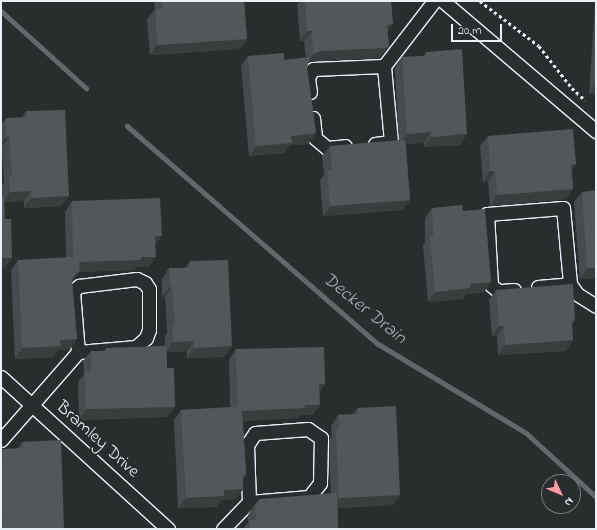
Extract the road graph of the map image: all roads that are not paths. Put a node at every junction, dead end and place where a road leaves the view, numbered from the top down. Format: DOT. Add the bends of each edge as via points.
graph roads {
  1 [pos="434,1"];
  2 [pos="443,1"];
  3 [pos="384,66"];
  4 [pos="596,131"];
  5 [pos="570,284"];
  6 [pos="596,306"];
  7 [pos="78,352"];
  8 [pos="1,377"];
  9 [pos="32,405"];
  10 [pos="1,440"];
  11 [pos="249,502"];
  12 [pos="168,529"];
  13 [pos="223,529"];
  1 -- 3 [label="street"];
  2 -- 4 [label="street"];
  3 -- 3 [label="street" via="391,142 327,148 315,138 308,77 313,70"];
  5 -- 5 [label="street" via="563,208 487,214 491,285 498,291"];
  5 -- 6 [label="street" via="578,294"];
  7 -- 7 [label="street" via="73,291 79,286 137,279 145,283 149,289 149,330 146,338 136,346"];
  7 -- 9 [label="street"];
  8 -- 9 [label="street, Bramley Drive"];
  9 -- 10 [label="street"];
  9 -- 12 [label="street, Bramley Drive"];
  11 -- 11 [label="street" via="247,445 255,433 308,429 321,438 320,483 309,497"];
  11 -- 13 [label="street"];
}
